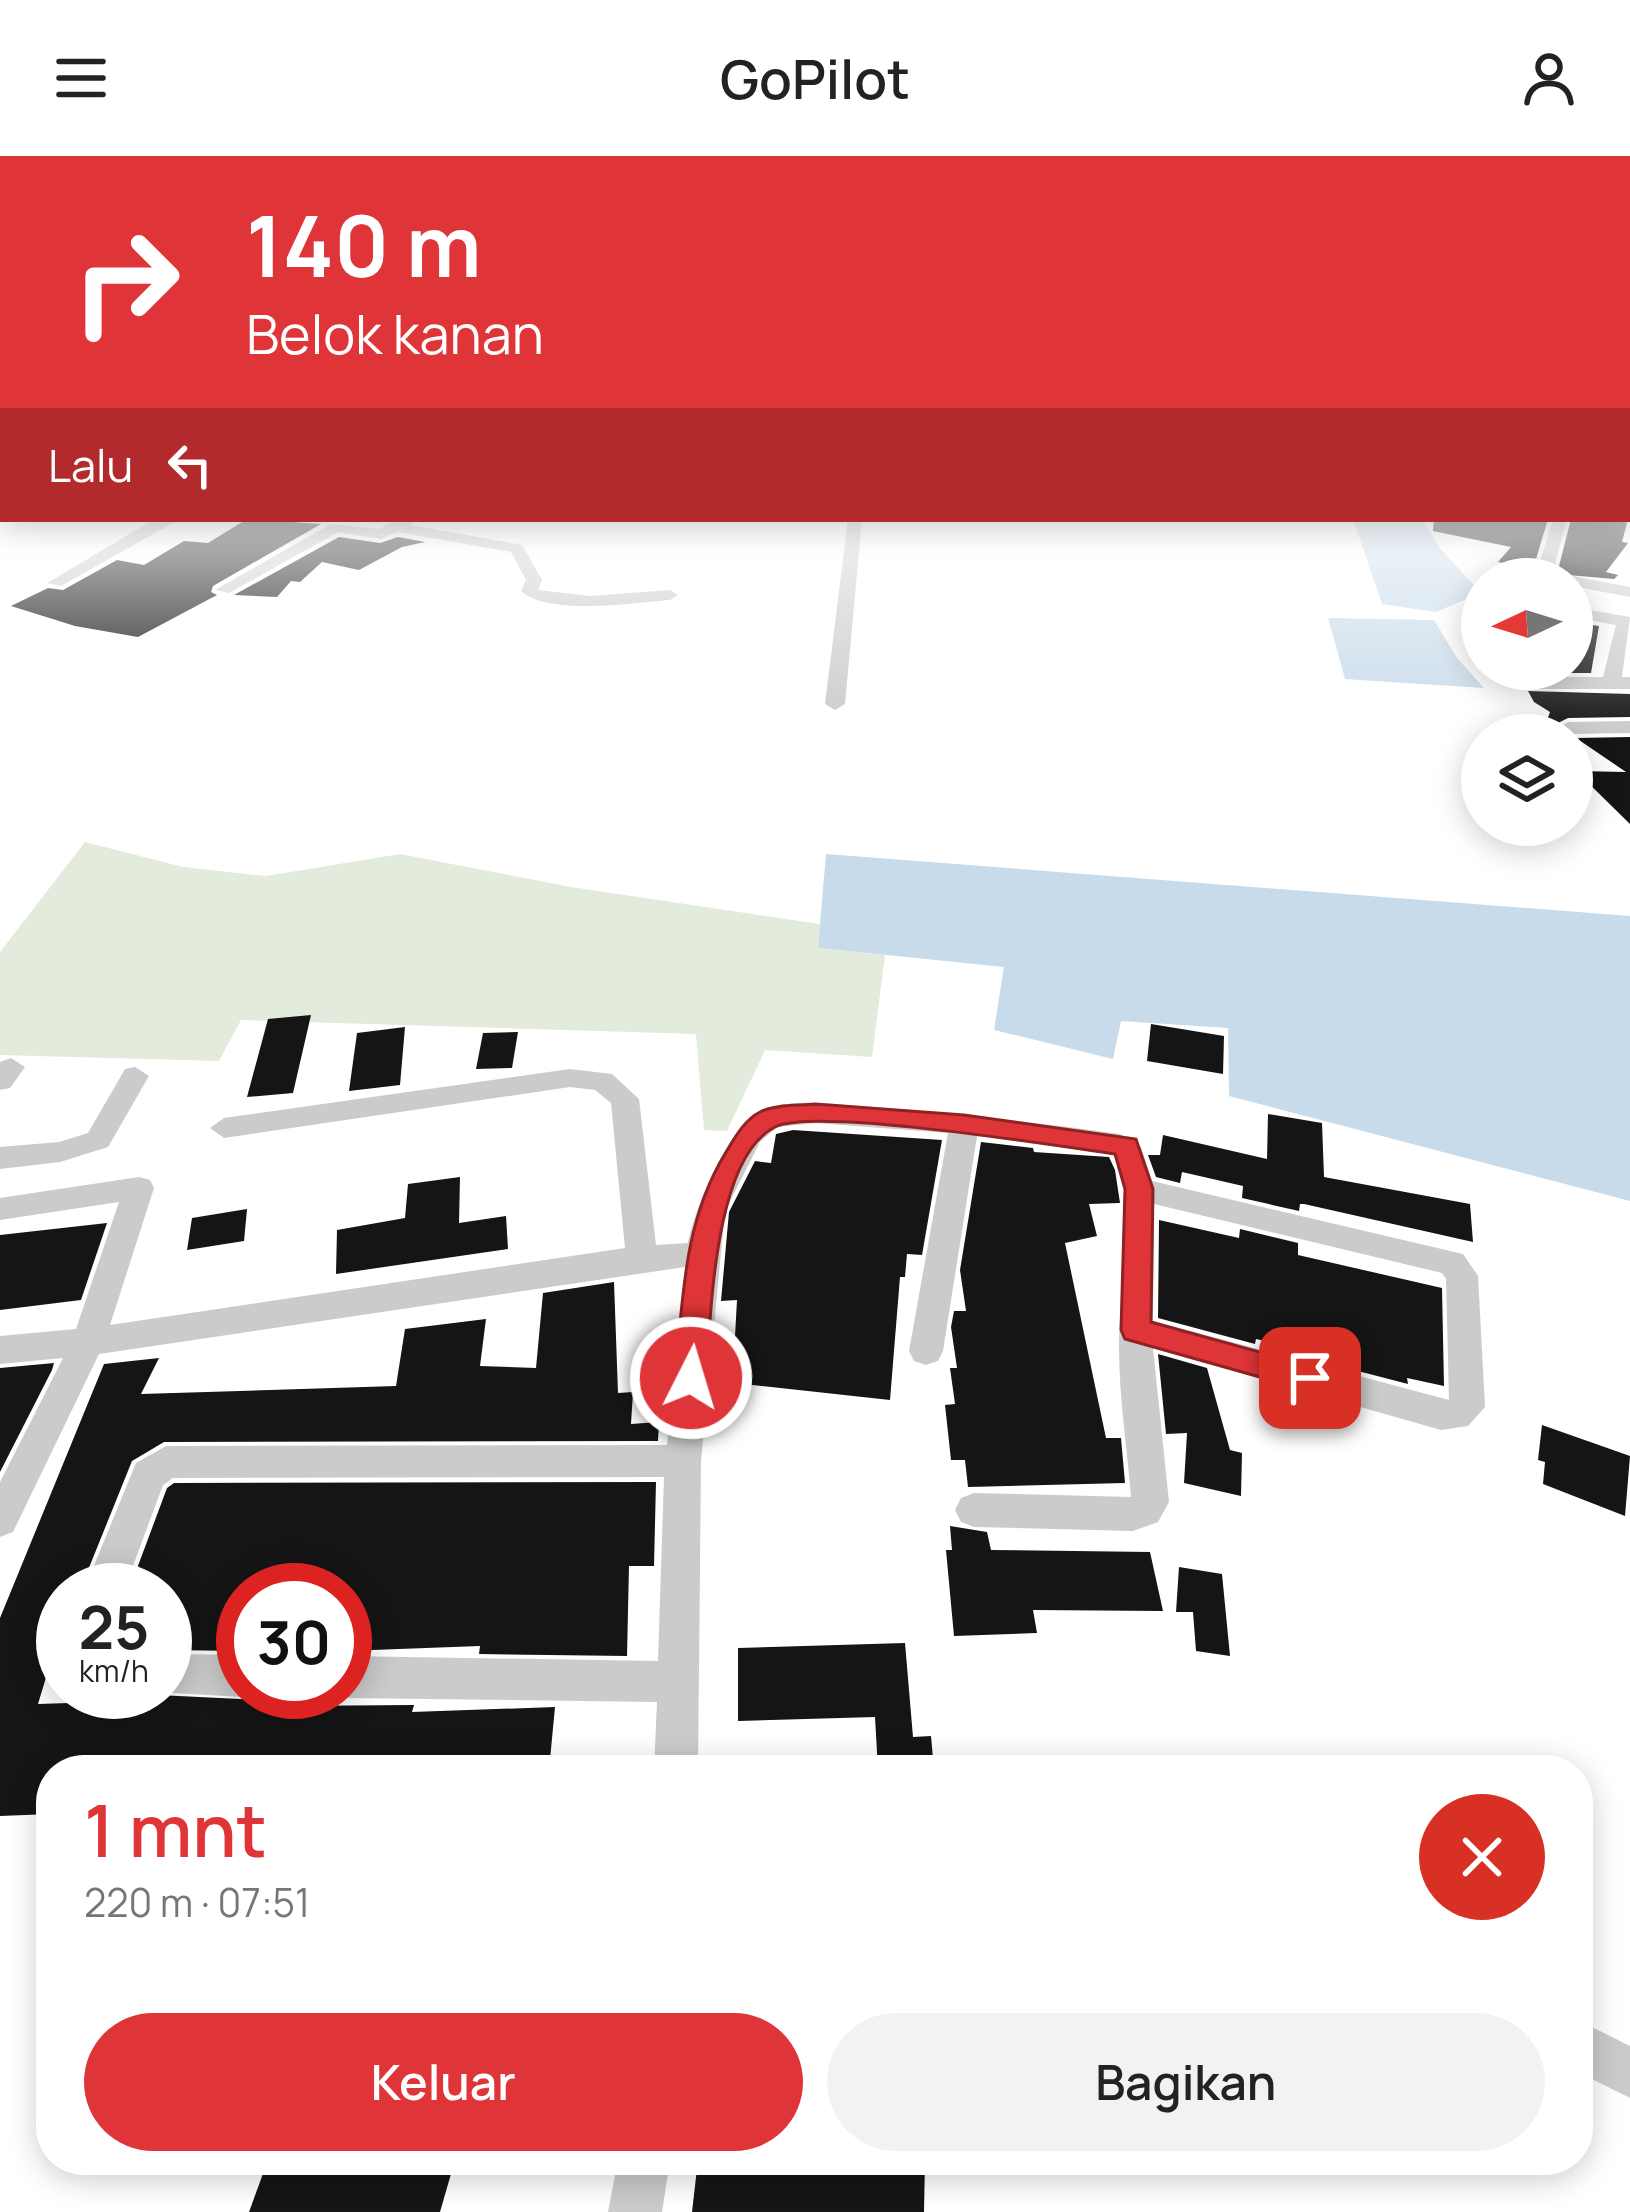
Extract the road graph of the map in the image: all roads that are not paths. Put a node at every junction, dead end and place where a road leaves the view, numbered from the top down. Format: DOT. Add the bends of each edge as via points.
graph roads {
  1 [pos="126,544"];
  2 [pos="306,544"];
  3 [pos="499,544"];
  4 [pos="852,544"];
  5 [pos="1630,570"];
  6 [pos="55,583"];
  7 [pos="1593,585"];
  8 [pos="223,590"];
  9 [pos="1627,591"];
  10 [pos="670,595"];
  11 [pos="1593,616"];
  12 [pos="1628,622"];
  13 [pos="1620,682"];
  14 [pos="835,704"];
  15 [pos="1630,727"];
  16 [pos="1593,728"];
  17 [pos="136,1076"];
  18 [pos="964,1124"];
  19 [pos="224,1128"];
  20 [pos="0,1158"];
  21 [pos="1139,1189"];
  22 [pos="0,1209"];
  23 [pos="702,1254"];
  24 [pos="642,1258"];
  25 [pos="1136,1330"];
  26 [pos="88,1342"];
  27 [pos="0,1350"];
  28 [pos="926,1351"];
  29 [pos="683,1461"];
  30 [pos="974,1510"];
  31 [pos="0,1520"];
  32 [pos="115,1563"];
  33 [pos="372,1678"];
  34 [pos="679,1682"];
  35 [pos="677,1755"];
  36 [pos="1593,2053"];
  37 [pos="1630,2073"];
  38 [pos="641,2175"];
  39 [pos="635,2212"];
  1 -- 6 [label="street"];
  2 -- 8 [label="street"];
  3 -- 10 [label="street" via="517,548 534,594 590,601"];
  4 -- 14 [label="street"];
  5 -- 9 [label="street"];
  7 -- 9 [label="street"];
  11 -- 12 [label="street"];
  12 -- 13 [label="street"];
  15 -- 16 [label="street"];
  17 -- 20 [label="street" via="98,1140"];
  18 -- 21 [label="street" via="1126,1146"];
  18 -- 23 [label="street" via="815,1113 769,1118 723,1180"];
  18 -- 28 [label="street"];
  19 -- 24 [label="street" via="546,1080 602,1081 625,1099"];
  21 -- 25 [label="street"];
  21 -- 25 [label="street" via="1457,1266 1467,1407 1441,1415"];
  22 -- 26 [label="street" via="139,1188"];
  23 -- 24 [label="street"];
  23 -- 29 [label="street"];
  24 -- 26 [label="street"];
  25 -- 30 [label="street" via="1145,1510"];
  26 -- 27 [label="street"];
  26 -- 31 [label="street"];
  29 -- 32 [label="street" via="166,1462 149,1475"];
  29 -- 34 [label="street"];
  33 -- 34 [label="street"];
  34 -- 35 [label="street"];
  36 -- 37 [label="street"];
  38 -- 39 [label="street"];
}
